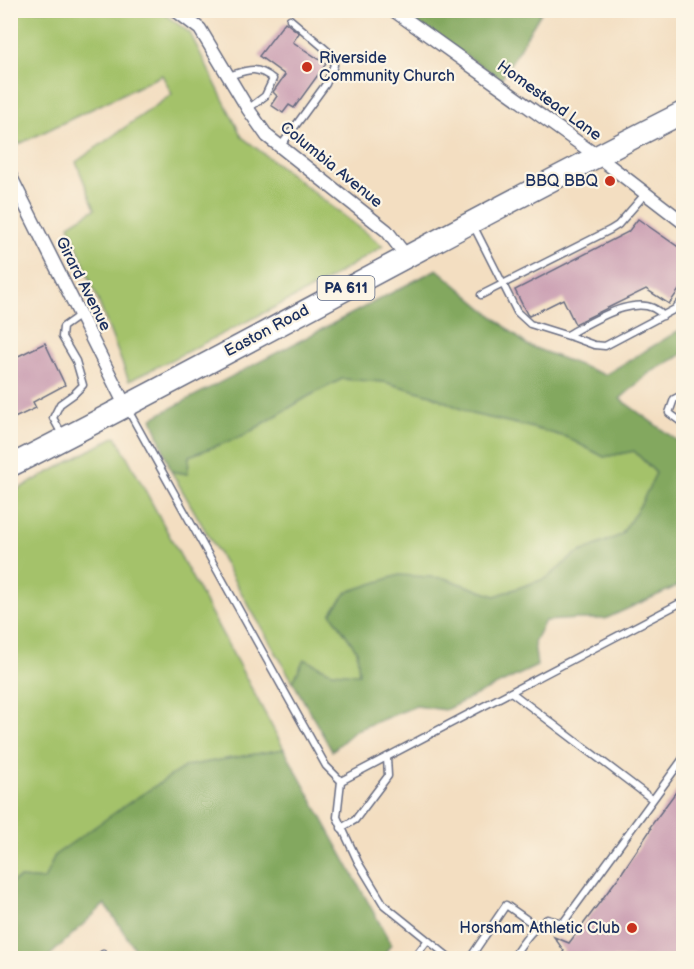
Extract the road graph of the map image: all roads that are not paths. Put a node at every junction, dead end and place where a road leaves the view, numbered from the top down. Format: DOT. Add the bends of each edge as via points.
graph roads {
  1 [pos="175,10"];
  2 [pos="393,10"];
  3 [pos="290,19"];
  4 [pos="228,76"];
  5 [pos="248,109"];
  6 [pos="684,112"];
  7 [pos="280,147"];
  8 [pos="597,156"];
  9 [pos="10,175"];
  10 [pos="646,193"];
  11 [pos="472,221"];
  12 [pos="684,223"];
  13 [pos="406,256"];
  14 [pos="503,284"];
  15 [pos="480,295"];
  16 [pos="684,298"];
  17 [pos="80,315"];
  18 [pos="663,316"];
  19 [pos="567,335"];
  20 [pos="684,394"];
  21 [pos="126,407"];
  22 [pos="684,424"];
  23 [pos="65,439"];
  24 [pos="10,466"];
  25 [pos="684,601"];
  26 [pos="511,692"];
  27 [pos="684,757"];
  28 [pos="387,758"];
  29 [pos="341,782"];
  30 [pos="652,799"];
  31 [pos="341,828"];
  32 [pos="536,926"];
  33 [pos="428,941"];
  34 [pos="414,958"];
  35 [pos="450,958"];
  36 [pos="470,958"];
  37 [pos="512,958"];
  1 -- 4 [label="street, Columbia Avenue" via="200,29"];
  2 -- 8 [label="street, Homestead Lane"];
  3 -- 7 [label="lane" via="330,53 334,65 326,84"];
  4 -- 5 [label="street, Columbia Avenue"];
  4 -- 5 [label="lane" via="250,69 273,79 265,96"];
  5 -- 7 [label="street, Columbia Avenue"];
  6 -- 8 [label="highway, Easton Road / PA 611"];
  7 -- 13 [label="street, Columbia Avenue" via="387,231"];
  8 -- 10 [label="street, Homestead Lane"];
  8 -- 11 [label="highway, Easton Road / PA 611"];
  9 -- 17 [label="street, Girard Avenue"];
  10 -- 12 [label="street, Homestead Lane"];
  10 -- 14 [label="lane" via="618,225"];
  11 -- 13 [label="highway, Easton Road / PA 611"];
  11 -- 14 [label="lane"];
  13 -- 21 [label="highway, Easton Road / PA 611"];
  14 -- 15 [label="lane"];
  14 -- 19 [label="lane" via="517,312 530,324"];
  16 -- 18 [label="lane"];
  17 -- 21 [label="street, Girard Avenue"];
  17 -- 23 [label="lane" via="63,327 62,337 76,361 83,385 60,404 53,418"];
  18 -- 19 [label="lane" via="605,346"];
  18 -- 19 [label="lane" via="648,307 631,306"];
  20 -- 22 [label="lane" via="674,399 669,413"];
  21 -- 23 [label="highway, Easton Road / PA 611"];
  21 -- 29 [label="lane" via="326,765"];
  23 -- 24 [label="highway, Easton Road / PA 611"];
  25 -- 26 [label="lane"];
  26 -- 28 [label="lane"];
  26 -- 30 [label="lane"];
  27 -- 30 [label="lane"];
  28 -- 29 [label="lane"];
  28 -- 31 [label="lane" via="388,776 355,820"];
  29 -- 31 [label="lane" via="336,817"];
  30 -- 32 [label="lane" via="563,922 547,919"];
  31 -- 33 [label="lane" via="384,905"];
  32 -- 36 [label="lane" via="506,906"];
  32 -- 37 [label="lane"];
  33 -- 34 [label="lane"];
  33 -- 35 [label="lane"];
}
